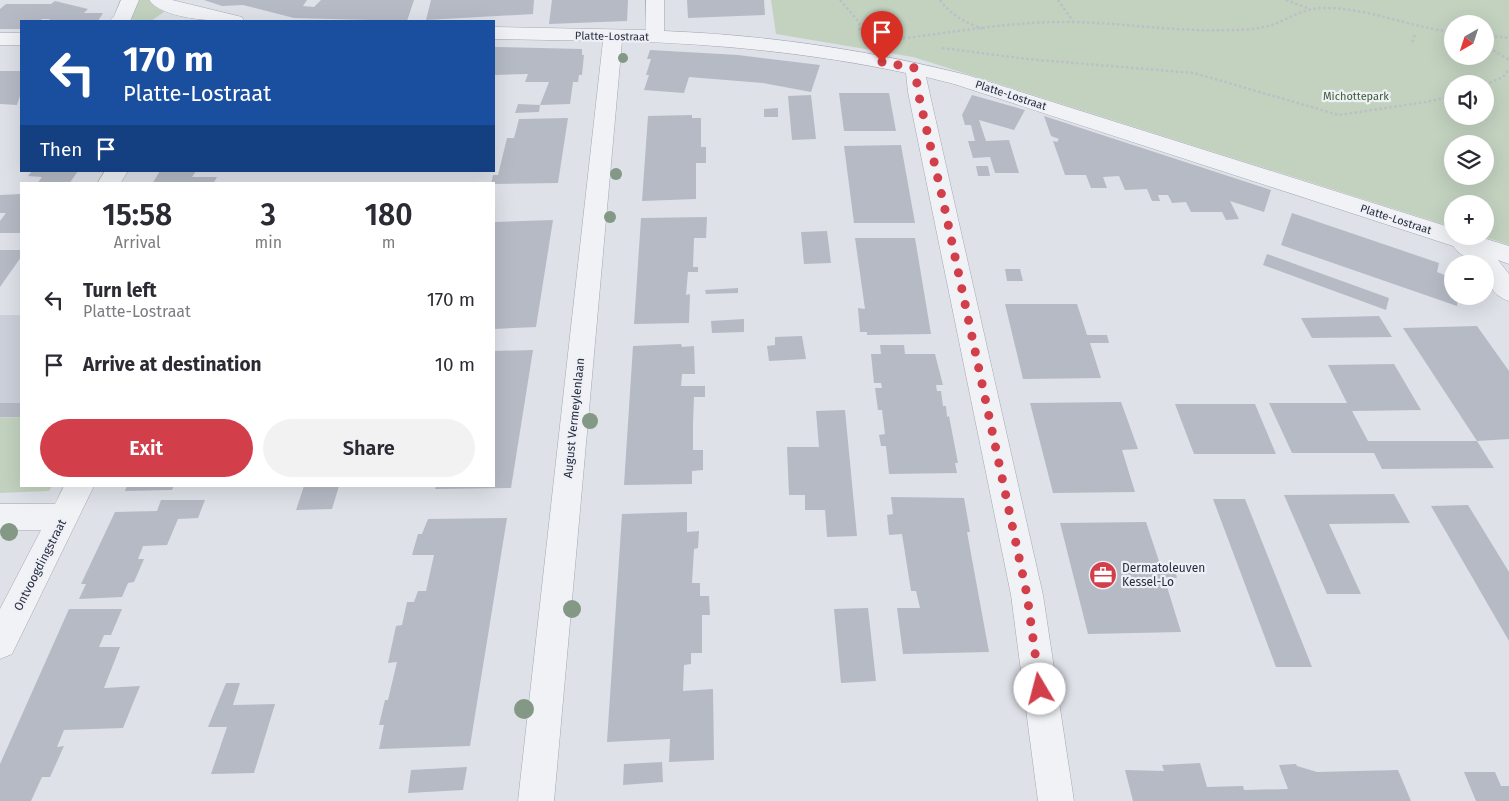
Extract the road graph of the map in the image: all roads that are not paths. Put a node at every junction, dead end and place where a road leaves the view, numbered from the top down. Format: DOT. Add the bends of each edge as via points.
graph roads {
  1 [pos="130,0"];
  2 [pos="158,0"];
  3 [pos="655,0"];
  4 [pos="120,20"];
  5 [pos="231,20"];
  6 [pos="495,33"];
  7 [pos="613,36"];
  8 [pos="655,37"];
  9 [pos="0,39"];
  10 [pos="20,39"];
  11 [pos="910,55"];
  12 [pos="1444,234"];
  13 [pos="1465,245"];
  14 [pos="1477,245"];
  15 [pos="1509,255"];
  16 [pos="1509,292"];
  17 [pos="79,487"];
  18 [pos="0,517"];
  19 [pos="64,517"];
  20 [pos="0,643"];
  21 [pos="536,801"];
  22 [pos="1056,801"];
  1 -- 4 [label="street"];
  2 -- 5 [label="street" via="171,7"];
  3 -- 8 [label="street"];
  6 -- 7 [label="street, Platte-Lostraat"];
  7 -- 8 [label="street, Platte-Lostraat"];
  7 -- 21 [label="street, August Vermeylenlaan"];
  8 -- 11 [label="street, Platte-Lostraat"];
  9 -- 10 [label="street"];
  11 -- 12 [label="street, Platte-Lostraat" via="979,85"];
  11 -- 22 [label="street" via="1027,595"];
  13 -- 16 [label="street" via="1480,254"];
  14 -- 15 [label="street, Platte-Lostraat"];
  17 -- 19 [label="street, Ontvoogdingstraat"];
  18 -- 19 [label="street"];
  19 -- 20 [label="street, Ontvoogdingstraat"];
}
